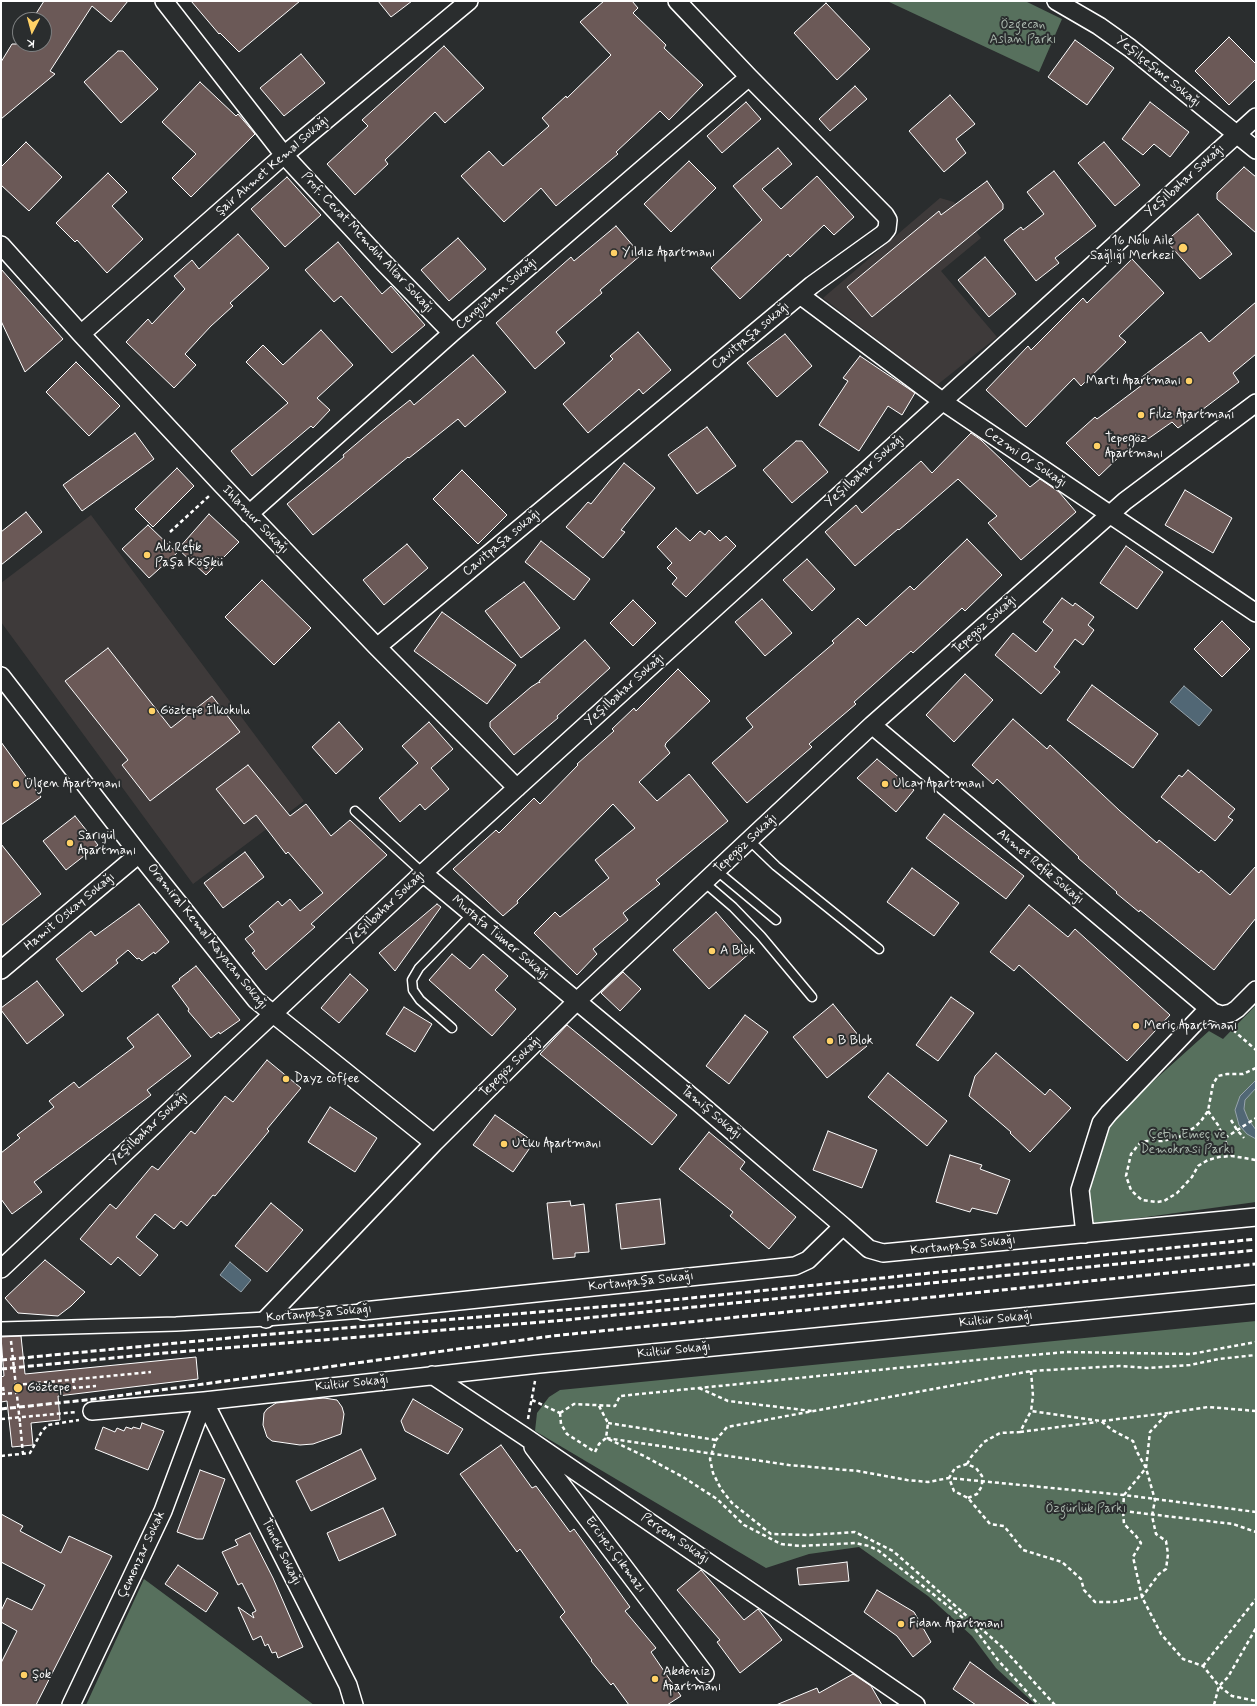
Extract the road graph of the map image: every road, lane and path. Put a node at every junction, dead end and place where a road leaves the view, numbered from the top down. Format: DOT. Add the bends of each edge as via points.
graph roads {
  1 [pos="164,1"];
  2 [pos="469,1"];
  3 [pos="677,1"];
  4 [pos="1056,1"];
  5 [pos="748,78"];
  6 [pos="1256,117"];
  7 [pos="1236,135"];
  8 [pos="1256,150"];
  9 [pos="284,155"];
  10 [pos="1,245"];
  11 [pos="800,295"];
  12 [pos="452,333"];
  13 [pos="81,334"];
  14 [pos="942,401"];
  15 [pos="1256,403"];
  16 [pos="221,484"];
  17 [pos="249,514"];
  18 [pos="1109,515"];
  19 [pos="170,532"];
  20 [pos="1256,613"];
  21 [pos="377,647"];
  22 [pos="1,676"];
  23 [pos="872,725"];
  24 [pos="517,788"];
  25 [pos="355,811"];
  26 [pos="750,841"];
  27 [pos="139,854"];
  28 [pos="717,871"];
  29 [pos="422,873"];
  30 [pos="705,883"];
  31 [pos="472,914"];
  32 [pos="776,920"];
  33 [pos="879,949"];
  34 [pos="1,970"];
  35 [pos="1256,990"];
  36 [pos="812,997"];
  37 [pos="576,1002"];
  38 [pos="1208,1009"];
  39 [pos="272,1014"];
  40 [pos="452,1028"];
  41 [pos="1256,1068"];
  42 [pos="1208,1111"];
  43 [pos="1256,1118"];
  44 [pos="1231,1120"];
  45 [pos="1238,1129"];
  46 [pos="1225,1138"];
  47 [pos="1244,1138"];
  48 [pos="434,1143"];
  49 [pos="1232,1156"];
  50 [pos="1256,1160"];
  51 [pos="1256,1217"];
  52 [pos="843,1226"];
  53 [pos="1085,1234"];
  54 [pos="1,1269"];
  55 [pos="1256,1294"];
  56 [pos="363,1311"];
  57 [pos="266,1319"];
  58 [pos="1,1329"];
  59 [pos="11,1341"];
  60 [pos="1256,1342"];
  61 [pos="1256,1355"];
  62 [pos="1031,1371"];
  63 [pos="151,1372"];
  64 [pos="432,1375"];
  65 [pos="73,1379"];
  66 [pos="16,1384"];
  67 [pos="96,1386"];
  68 [pos="3,1387"];
  69 [pos="698,1388"];
  70 [pos="16,1393"];
  71 [pos="3,1394"];
  72 [pos="532,1400"];
  73 [pos="204,1401"];
  74 [pos="599,1406"];
  75 [pos="92,1411"];
  76 [pos="816,1411"];
  77 [pos="1031,1411"];
  78 [pos="1256,1411"];
  79 [pos="560,1413"];
  80 [pos="1168,1413"];
  81 [pos="60,1414"];
  82 [pos="19,1417"];
  83 [pos="3,1419"];
  84 [pos="1101,1421"];
  85 [pos="608,1424"];
  86 [pos="1020,1432"];
  87 [pos="524,1436"];
  88 [pos="606,1438"];
  89 [pos="716,1440"];
  90 [pos="23,1454"];
  91 [pos="712,1454"];
  92 [pos="1,1456"];
  93 [pos="967,1464"];
  94 [pos="1146,1468"];
  95 [pos="949,1478"];
  96 [pos="982,1483"];
  97 [pos="1124,1496"];
  98 [pos="968,1498"];
  99 [pos="1155,1500"];
  100 [pos="1123,1511"];
  101 [pos="1256,1512"];
  102 [pos="1152,1516"];
  103 [pos="1256,1532"];
  104 [pos="1142,1597"];
  105 [pos="1256,1599"];
  106 [pos="1256,1628"];
  107 [pos="1203,1666"];
  108 [pos="705,1674"];
  109 [pos="1219,1686"];
  110 [pos="1256,1701"];
  111 [pos="71,1705"];
  112 [pos="354,1705"];
  113 [pos="916,1705"];
  114 [pos="1039,1705"];
  115 [pos="1055,1705"];
  116 [pos="1214,1705"];
  1 -- 9 [label="street, Prof. Cevat Memduh Altar Sokağı"];
  2 -- 9 [label="street, Şair Ahmet Kemal Sokağı"];
  3 -- 5 [label="street, Cavitpaşa sokağı"];
  4 -- 7 [label="street, Yeşilçeşme Sokağı" via="1126,45"];
  5 -- 11 [label="street, Cavitpaşa sokağı" via="888,220 888,227 883,234"];
  5 -- 12 [label="street, Cengizhan Sokağı"];
  6 -- 7 [label="street, Yeşilbahar Sokağı"];
  7 -- 8 [label="street, Yeşilçeşme Sokağı"];
  7 -- 14 [label="street, Yeşilbahar Sokağı"];
  9 -- 12 [label="street, Prof. Cevat Memduh Altar Sokağı"];
  9 -- 13 [label="street, Şair Ahmet Kemal Sokağı"];
  10 -- 13 [label="street, Ihlamur Sokağı"];
  11 -- 14 [label="street, Cezmi Or Sokağı"];
  11 -- 21 [label="street, Cavitpaşa sokağı"];
  12 -- 17 [label="street, Cengizhan Sokağı"];
  13 -- 16 [label="street, Ihlamur Sokağı"];
  14 -- 18 [label="street, Cezmi Or Sokağı"];
  14 -- 24 [label="street, Yeşilbahar Sokağı"];
  15 -- 18 [label="street, Tepegöz Sokağı"];
  16 -- 17 [label="street, Ihlamur Sokağı"];
  16 -- 19 [label="path"];
  17 -- 21 [label="street, Ihlamur Sokağı"];
  18 -- 20 [label="street, Cezmi Or Sokağı"];
  18 -- 23 [label="street, Tepegöz Sokağı"];
  21 -- 24 [label="street, Ihlamur Sokağı"];
  22 -- 27 [label="street, Oramiral Kemal Kayacan Sokağı"];
  23 -- 26 [label="street, Tepegöz Sokağı"];
  23 -- 38 [label="street, Ahmet Refik Sokağı"];
  24 -- 29 [label="street, Yeşilbahar Sokağı"];
  25 -- 29 [label="lane"];
  26 -- 28 [label="street, Tepegöz Sokağı"];
  26 -- 33 [label="lane" via="776,866"];
  27 -- 34 [label="street, Hamit Oskay Sokağı"];
  27 -- 39 [label="street, Oramiral Kemal Kayacan Sokağı" via="251,994"];
  28 -- 30 [label="street, Tepegöz Sokağı"];
  28 -- 32 [label="lane"];
  29 -- 31 [label="street, Mustafa Tümer Sokağı"];
  29 -- 39 [label="street, Yeşilbahar Sokağı"];
  30 -- 36 [label="lane" via="762,936"];
  30 -- 37 [label="street, Tepegöz Sokağı"];
  31 -- 37 [label="street, Mustafa Tümer Sokağı"];
  31 -- 40 [label="lane" via="419,968 412,980 413,990 420,1000"];
  35 -- 38 [label="street, Ahmet Refik Sokağı" via="1237,1009 1228,1014 1216,1014"];
  37 -- 48 [label="street, Tepegöz Sokağı"];
  37 -- 52 [label="street, Tamiş Sokağı"];
  38 -- 53 [label="street" via="1101,1124 1080,1190"];
  39 -- 48 [label="street, Oramiral Kemal Kayacan Sokağı"];
  39 -- 54 [label="street, Yeşilbahar Sokağı"];
  41 -- 42 [label="path" via="1243,1074 1218,1076 1213,1084"];
  42 -- 46 [label="path"];
  42 -- 49 [label="path" via="1194,1127 1179,1137 1162,1141 1147,1140 1135,1148 1127,1168 1127,1183 1142,1200 1164,1201 1184,1187 1198,1166 1208,1160"];
  43 -- 45 [label="path"];
  44 -- 45 [label="path"];
  45 -- 46 [label="path"];
  45 -- 47 [label="path"];
  46 -- 49 [label="path"];
  48 -- 57 [label="street, Tepegöz Sokağı"];
  49 -- 50 [label="path"];
  51 -- 53 [label="street, Kortanpaşa Sokağı"];
  52 -- 53 [label="street, Kortanpaşa Sokağı" via="869,1249 880,1253"];
  52 -- 56 [label="street, Kortanpaşa Sokağı" via="808,1260 795,1266"];
  55 -- 64 [label="street, Kültür Sokağı"];
  56 -- 57 [label="street, Kortanpaşa Sokağı"];
  57 -- 58 [label="street, Kortanpaşa Sokağı"];
  59 -- 66 [label="path, bridge"];
  60 -- 69 [label="path" via="1191,1354 1066,1352"];
  61 -- 62 [label="path" via="1190,1365"];
  62 -- 76 [label="path"];
  62 -- 77 [label="path"];
  63 -- 65 [label="path"];
  64 -- 73 [label="street, Kültür Sokağı"];
  64 -- 87 [label="street, Perçem Sokağı"];
  65 -- 66 [label="path"];
  65 -- 67 [label="path" via="74,1388"];
  66 -- 70 [label="path, bridge"];
  68 -- 71 [label="path"];
  69 -- 74 [label="path" via="620,1396 615,1406"];
  69 -- 76 [label="path" via="728,1401"];
  70 -- 71 [label="path"];
  70 -- 82 [label="path, bridge"];
  72 -- 79 [label="path"];
  73 -- 75 [label="street, Kültür Sokağı"];
  73 -- 111 [label="street, Çemenzar Sokak" via="163,1511"];
  73 -- 112 [label="street, Tünek Sokağı" via="348,1685"];
  74 -- 79 [label="path" via="574,1404"];
  74 -- 85 [label="path"];
  75 -- 90 [label="path" via="93,1419 48,1425 42,1431 32,1452"];
  76 -- 89 [label="path" via="727,1427"];
  77 -- 84 [label="path"];
  77 -- 86 [label="path"];
  78 -- 80 [label="path" via="1208,1407"];
  79 -- 88 [label="path" via="561,1424 567,1434 594,1452"];
  80 -- 84 [label="path"];
  80 -- 94 [label="path" via="1150,1432"];
  81 -- 82 [label="path"];
  82 -- 83 [label="path"];
  82 -- 90 [label="path, bridge"];
  84 -- 86 [label="path"];
  84 -- 94 [label="path" via="1134,1441"];
  85 -- 88 [label="path"];
  85 -- 89 [label="path"];
  86 -- 93 [label="path" via="1000,1433 984,1442"];
  87 -- 108 [label="street, Erciyes Çıkmazı"];
  87 -- 113 [label="street, Perçem Sokağı"];
  88 -- 91 [label="path"];
  88 -- 114 [label="path" via="683,1477 717,1499 744,1525 781,1544 801,1546 855,1543 879,1550 974,1626 996,1659"];
  89 -- 91 [label="path"];
  90 -- 92 [label="path"];
  91 -- 95 [label="path" via="789,1465 858,1471 907,1480 928,1482"];
  91 -- 115 [label="path" via="710,1459 713,1473 721,1489 732,1503 771,1534 856,1532 893,1551 1002,1647"];
  93 -- 95 [label="path" via="955,1468"];
  93 -- 96 [label="path" via="976,1468 982,1476"];
  94 -- 97 [label="path"];
  94 -- 99 [label="path"];
  95 -- 96 [label="path"];
  95 -- 98 [label="path" via="954,1491"];
  96 -- 97 [label="path"];
  96 -- 98 [label="path" via="977,1494"];
  97 -- 99 [label="path"];
  97 -- 100 [label="path"];
  98 -- 104 [label="path" via="990,1524 1004,1526 1023,1550 1062,1562 1081,1579 1084,1590 1095,1602 1114,1602"];
  99 -- 101 [label="path"];
  99 -- 102 [label="path"];
  100 -- 102 [label="path"];
  100 -- 104 [label="path" via="1124,1524 1141,1543 1133,1557"];
  102 -- 103 [label="path" via="1233,1524"];
  102 -- 104 [label="path" via="1156,1534 1166,1541 1168,1554 1166,1569 1159,1574"];
  104 -- 107 [label="path" via="1161,1634 1182,1659"];
  105 -- 107 [label="path"];
  106 -- 109 [label="path" via="1228,1677"];
  107 -- 109 [label="path"];
  109 -- 110 [label="path" via="1232,1696"];
  109 -- 116 [label="path"];
}
